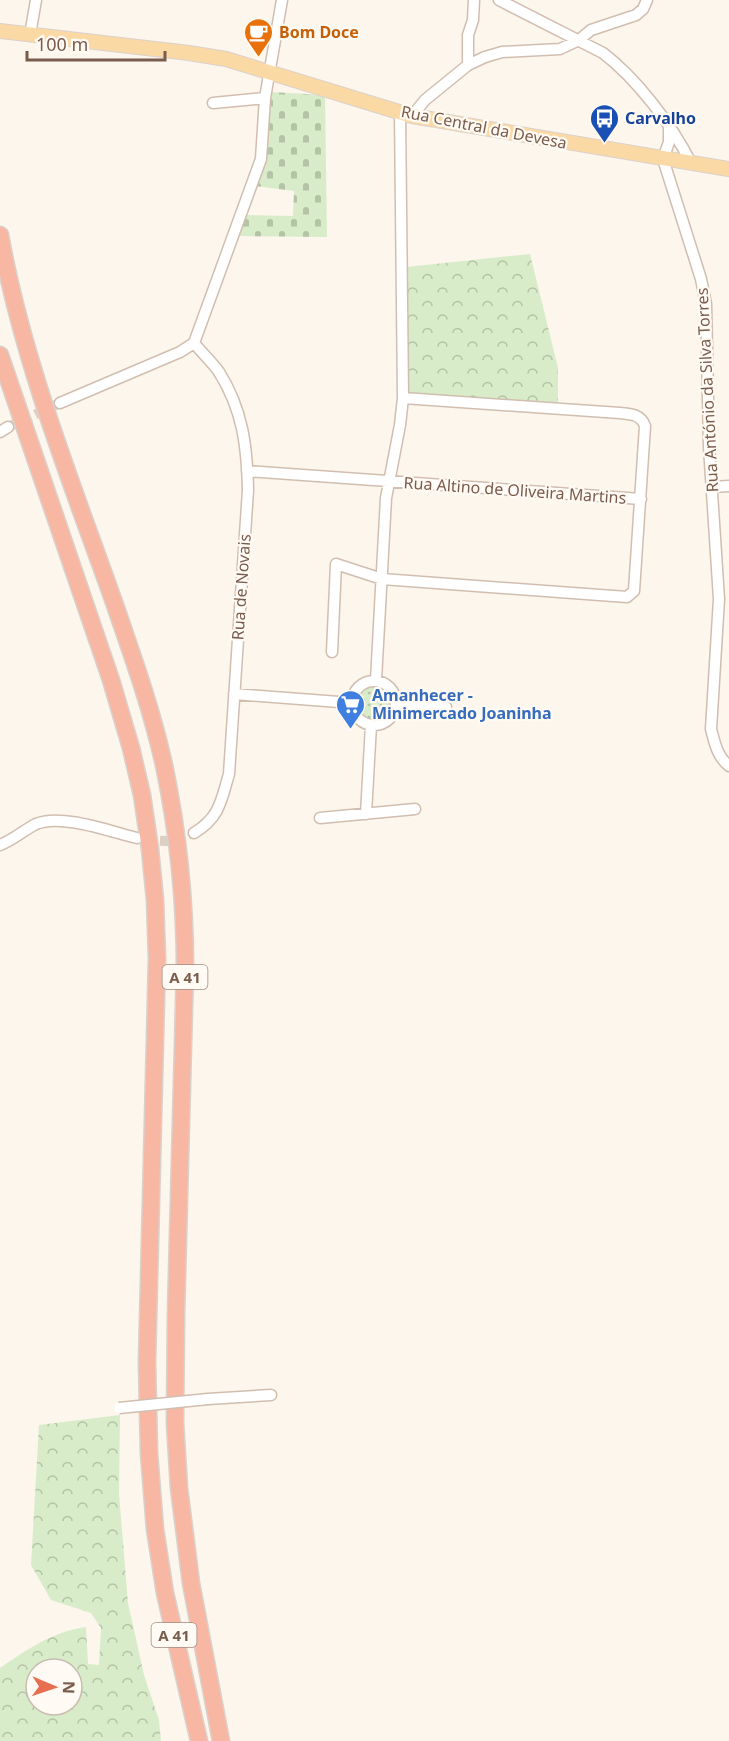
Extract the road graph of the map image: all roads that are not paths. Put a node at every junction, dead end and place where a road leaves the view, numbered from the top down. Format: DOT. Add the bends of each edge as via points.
graph roads {
  1 [pos="36,0"];
  2 [pos="282,0"];
  3 [pos="474,0"];
  4 [pos="499,0"];
  5 [pos="647,0"];
  6 [pos="0,31"];
  7 [pos="30,35"];
  8 [pos="579,40"];
  9 [pos="468,65"];
  10 [pos="270,72"];
  11 [pos="265,98"];
  12 [pos="213,103"];
  13 [pos="406,114"];
  14 [pos="669,125"];
  15 [pos="663,159"];
  16 [pos="691,163"];
  17 [pos="729,169"];
  18 [pos="0,235"];
  19 [pos="194,343"];
  20 [pos="0,355"];
  21 [pos="403,398"];
  22 [pos="60,403"];
  23 [pos="247,471"];
  24 [pos="388,482"];
  25 [pos="729,486"];
  26 [pos="712,487"];
  27 [pos="641,499"];
  28 [pos="382,579"];
  29 [pos="724,616"];
  30 [pos="332,652"];
  31 [pos="376,680"];
  32 [pos="234,694"];
  33 [pos="352,703"];
  34 [pos="397,704"];
  35 [pos="446,707"];
  36 [pos="371,725"];
  37 [pos="729,766"];
  38 [pos="415,809"];
  39 [pos="366,814"];
  40 [pos="320,818"];
  41 [pos="194,833"];
  42 [pos="137,838"];
  43 [pos="5,843"];
  44 [pos="271,1395"];
  45 [pos="119,1408"];
  46 [pos="199,1741"];
  47 [pos="221,1741"];
  1 -- 7 [label="street"];
  2 -- 10 [label="street"];
  3 -- 9 [label="street"];
  4 -- 8 [label="street"];
  5 -- 8 [label="street" via="636,15 591,30"];
  6 -- 7 [label="main road, Rua Central da Devesa"];
  7 -- 10 [label="main road, Rua Central da Devesa" via="189,53"];
  8 -- 9 [label="street" via="560,49 502,52"];
  8 -- 14 [label="street" via="616,63"];
  9 -- 13 [label="street"];
  10 -- 11 [label="street"];
  10 -- 13 [label="main road, Rua Central da Devesa"];
  11 -- 12 [label="street"];
  11 -- 19 [label="street" via="261,159"];
  13 -- 15 [label="main road, Rua Central da Devesa"];
  13 -- 21 [label="street"];
  14 -- 15 [label="street"];
  14 -- 16 [label="street"];
  15 -- 16 [label="main road, Rua Central da Devesa"];
  15 -- 26 [label="street, Rua António da Silva Torres" via="706,304"];
  16 -- 17 [label="main road, Rua Central da Devesa"];
  18 -- 47 [label="highway, A 41" via="16,313 152,720 174,819 185,957 175,1362 177,1468 191,1583"];
  19 -- 22 [label="street"];
  19 -- 23 [label="street, Rua de Novais" via="218,372 234,402 242,424"];
  20 -- 46 [label="highway, A 41" via="111,680 131,748 148,830 157,958 148,1453 165,1593"];
  21 -- 24 [label="street"];
  21 -- 27 [label="street" via="637,416 645,426"];
  23 -- 24 [label="street, Rua Altino de Oliveira Martins"];
  23 -- 32 [label="street, Rua de Novais"];
  24 -- 27 [label="street, Rua Altino de Oliveira Martins"];
  24 -- 28 [label="street"];
  25 -- 26 [label="street"];
  26 -- 29 [label="street, Rua António da Silva Torres"];
  27 -- 28 [label="street" via="635,585 627,597"];
  28 -- 30 [label="street" via="336,564"];
  28 -- 31 [label="street"];
  29 -- 37 [label="street, Rua António da Silva Torres" via="711,729 716,749"];
  31 -- 33 [label="street" via="358,687"];
  31 -- 34 [label="street" via="390,687"];
  32 -- 33 [label="street"];
  32 -- 41 [label="street, Rua de Novais" via="229,774 216,813"];
  33 -- 36 [label="street" via="355,715"];
  34 -- 35 [label="street"];
  34 -- 36 [label="street" via="389,720"];
  36 -- 39 [label="street"];
  38 -- 39 [label="street"];
  39 -- 40 [label="street"];
  42 -- 43 [label="street" via="47,820"];
  44 -- 45 [label="street, bridge"];
}
